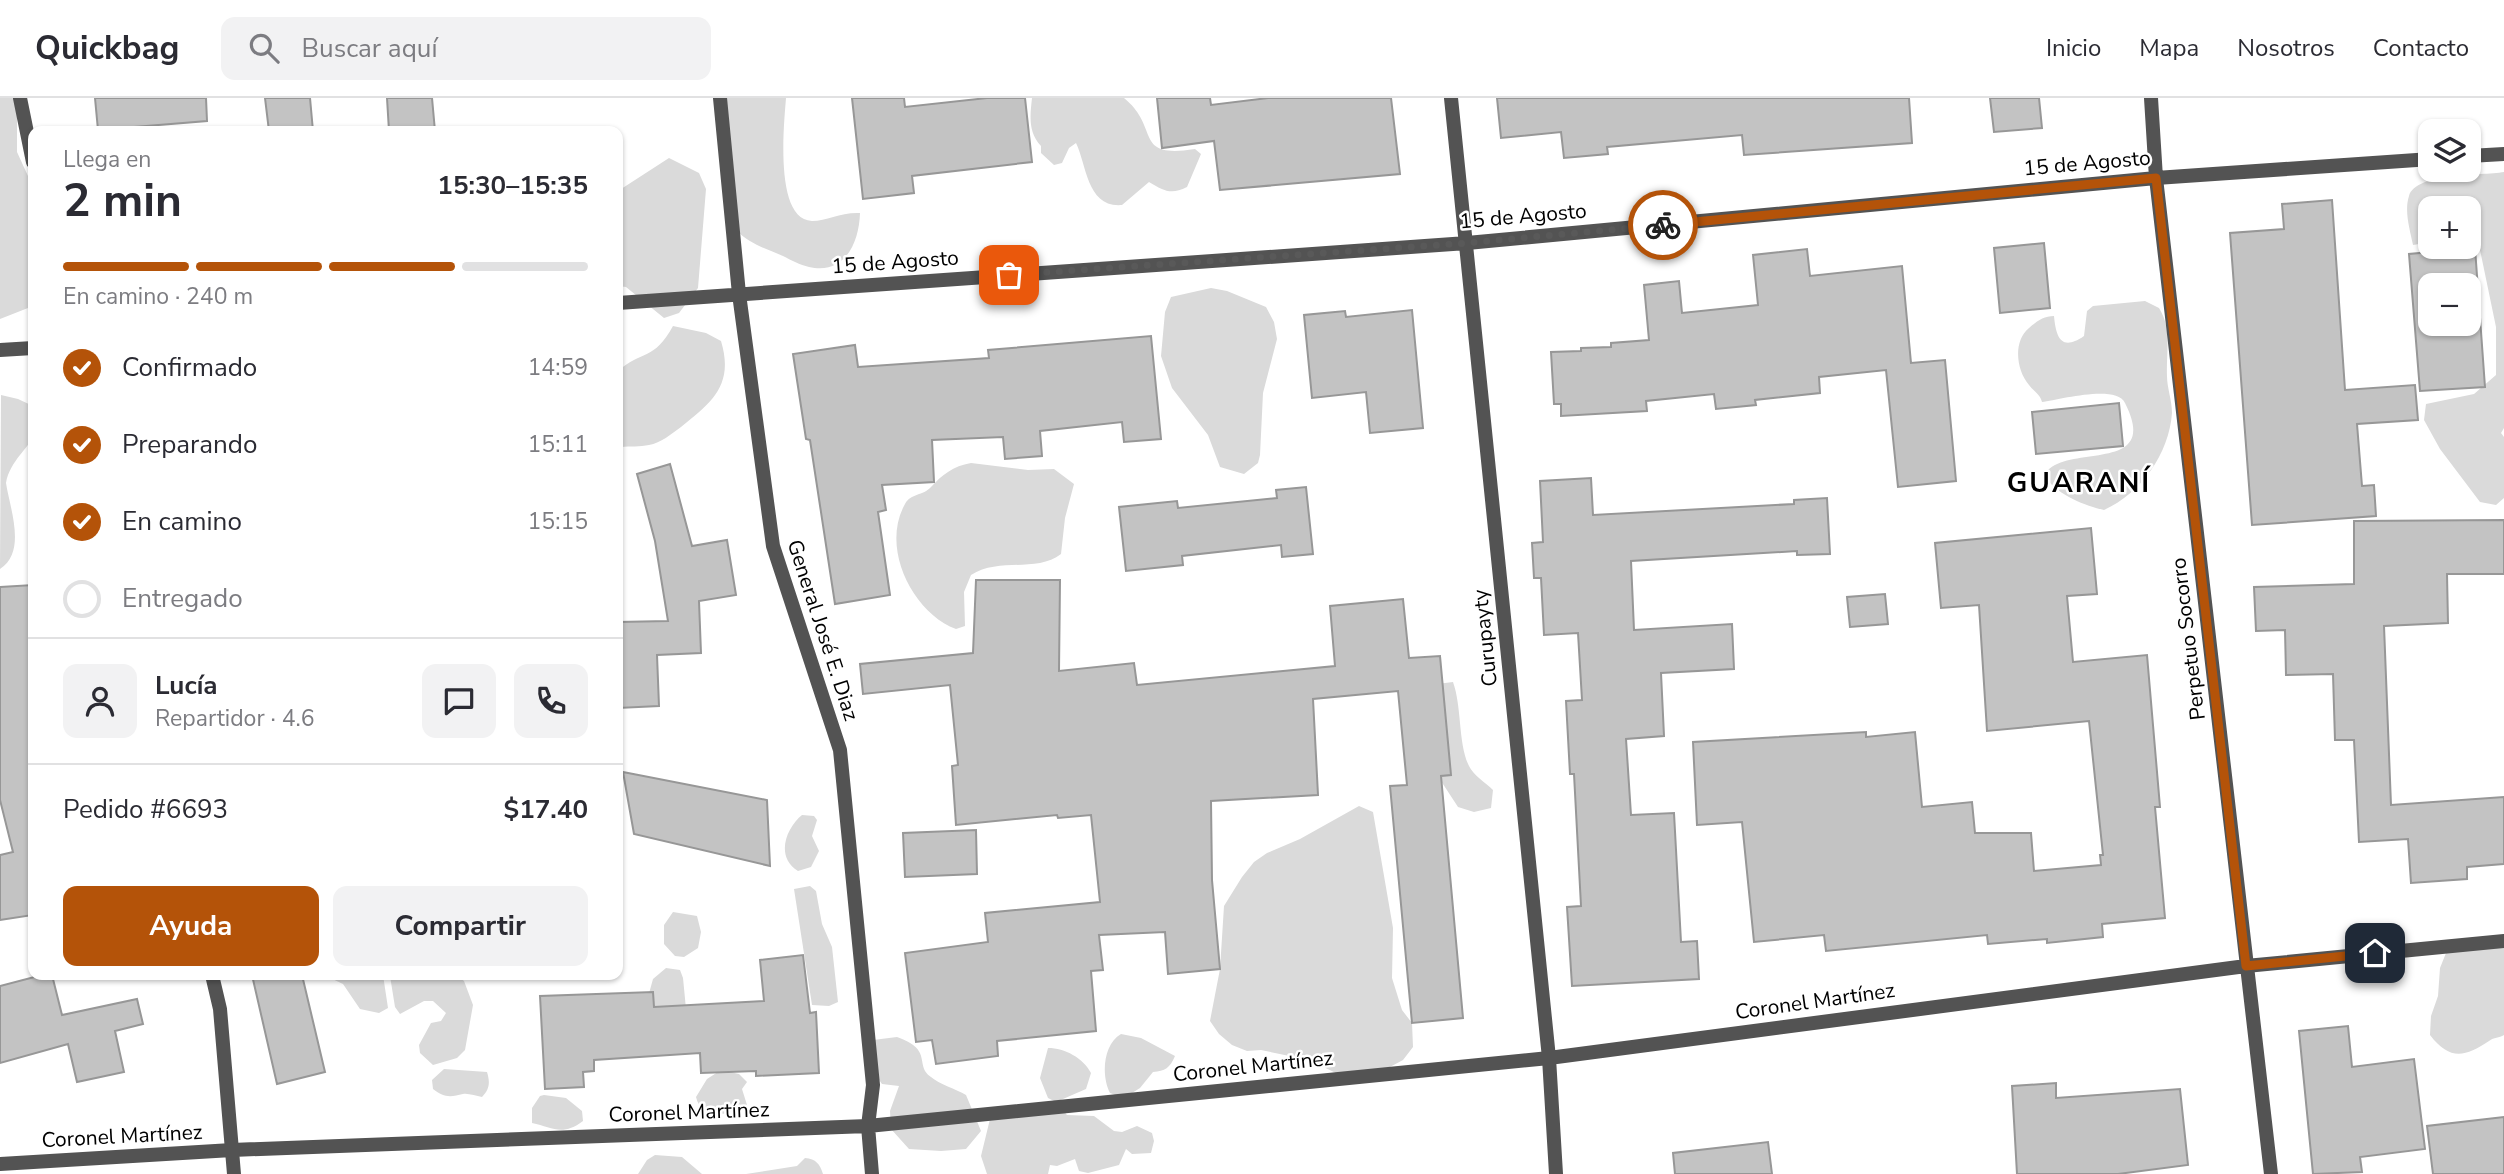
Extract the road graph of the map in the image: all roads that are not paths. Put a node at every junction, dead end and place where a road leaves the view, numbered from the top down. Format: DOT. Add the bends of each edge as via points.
graph roads {
  1 [pos="20,98"];
  2 [pos="720,98"];
  3 [pos="1451,98"];
  4 [pos="2151,98"];
  5 [pos="28,137"];
  6 [pos="2504,153"];
  7 [pos="2481,155"];
  8 [pos="2418,160"];
  9 [pos="2156,178"];
  10 [pos="1467,243"];
  11 [pos="739,294"];
  12 [pos="623,303"];
  13 [pos="28,348"];
  14 [pos="0,350"];
  15 [pos="2504,941"];
  16 [pos="2246,966"];
  17 [pos="213,980"];
  18 [pos="1549,1058"];
  19 [pos="868,1126"];
  20 [pos="232,1150"];
  21 [pos="0,1164"];
  22 [pos="234,1174"];
  23 [pos="872,1174"];
  24 [pos="1556,1174"];
  25 [pos="2271,1174"];
  1 -- 5 [label="street"];
  2 -- 11 [label="street, General José E. Diaz"];
  3 -- 10 [label="street, Curupayty"];
  4 -- 9 [label="street, Perpetuo Socorro"];
  6 -- 7 [label="street"];
  8 -- 9 [label="street, 15 de Agosto"];
  9 -- 10 [label="street, 15 de Agosto"];
  9 -- 16 [label="street, Perpetuo Socorro"];
  10 -- 11 [label="street, 15 de Agosto"];
  10 -- 18 [label="street, Curupayty"];
  11 -- 12 [label="street, 15 de Agosto"];
  11 -- 19 [label="street, General José E. Diaz" via="773,546 840,750 873,1085"];
  13 -- 14 [label="street"];
  15 -- 16 [label="street, Coronel Martínez"];
  16 -- 18 [label="street, Coronel Martínez"];
  16 -- 25 [label="street, Perpetuo Socorro"];
  17 -- 20 [label="street" via="220,1009"];
  18 -- 19 [label="street, Coronel Martínez"];
  18 -- 24 [label="street, Curupayty"];
  19 -- 20 [label="street, Coronel Martínez"];
  19 -- 23 [label="street, General José E. Diaz"];
  20 -- 21 [label="street, Coronel Martínez"];
  20 -- 22 [label="street"];
}
